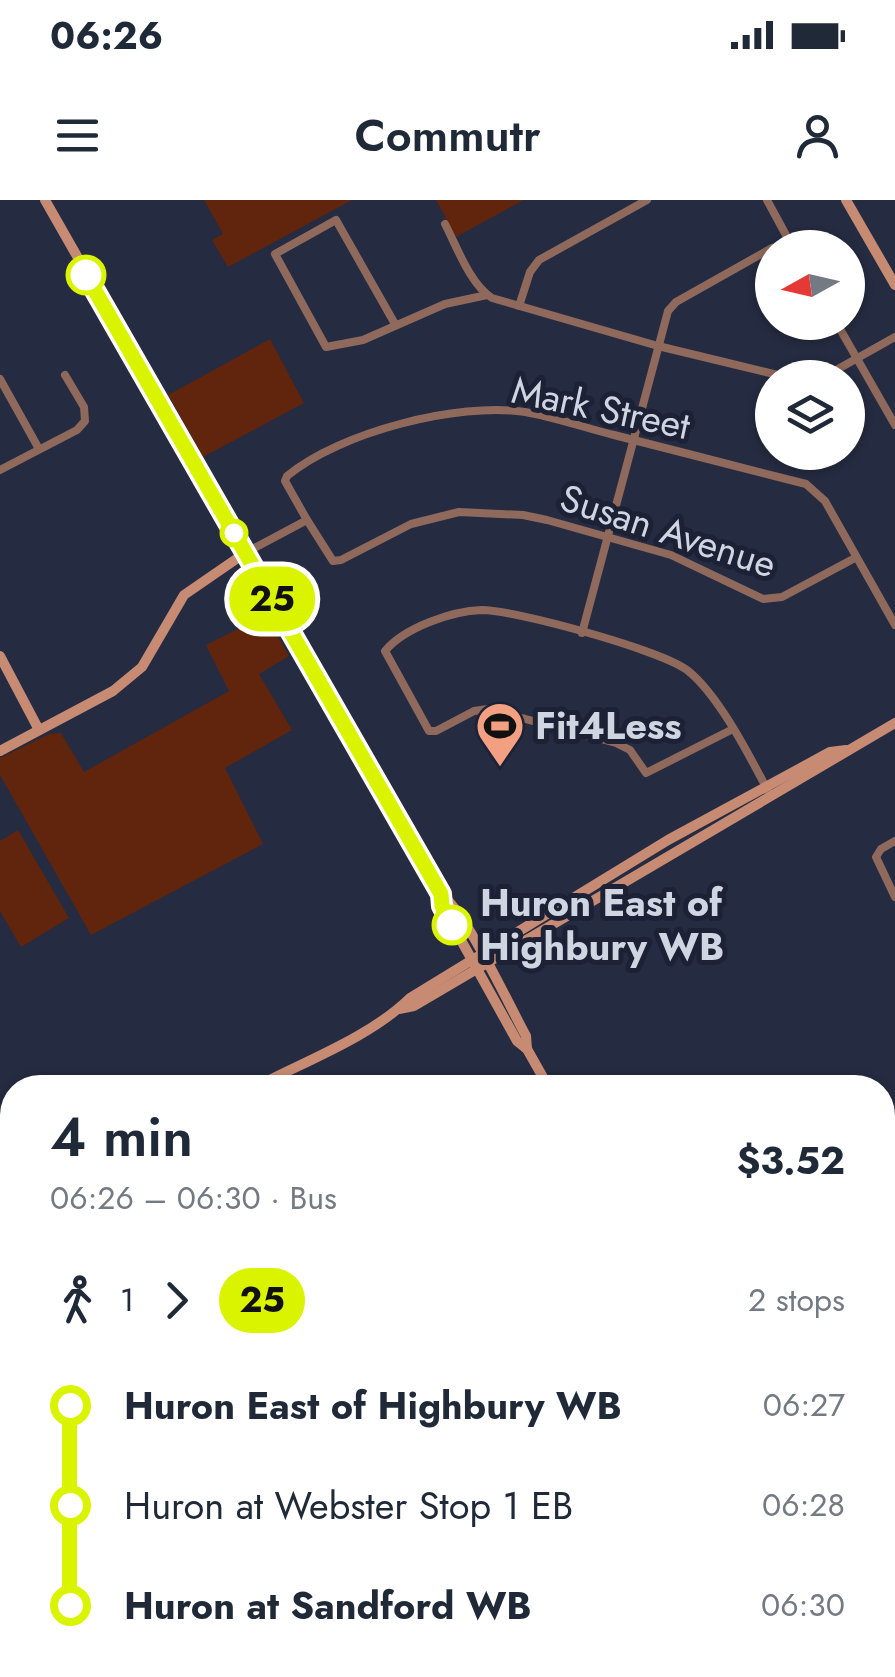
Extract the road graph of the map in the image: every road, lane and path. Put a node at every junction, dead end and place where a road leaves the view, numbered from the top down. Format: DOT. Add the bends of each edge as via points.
graph roads {
  1 [pos="45,200"];
  2 [pos="647,200"];
  3 [pos="767,200"];
  4 [pos="846,200"];
  5 [pos="445,224"];
  6 [pos="784,230"];
  7 [pos="755,258"];
  8 [pos="895,284"];
  9 [pos="487,294"];
  10 [pos="520,306"];
  11 [pos="395,324"];
  12 [pos="895,337"];
  13 [pos="846,340"];
  14 [pos="658,346"];
  15 [pos="857,358"];
  16 [pos="854,360"];
  17 [pos="755,370"];
  18 [pos="65,376"];
  19 [pos="0,379"];
  20 [pos="895,425"];
  21 [pos="634,440"];
  22 [pos="38,450"];
  23 [pos="0,470"];
  24 [pos="306,520"];
  25 [pos="606,538"];
  26 [pos="245,553"];
  27 [pos="856,558"];
  28 [pos="895,625"];
  29 [pos="582,634"];
  30 [pos="0,656"];
  31 [pos="895,723"];
  32 [pos="39,730"];
  33 [pos="731,730"];
  34 [pos="0,751"];
  35 [pos="768,792"];
  36 [pos="895,842"];
  37 [pos="895,897"];
  38 [pos="479,963"];
  39 [pos="279,1075"];
  40 [pos="541,1075"];
  1 -- 26 [label="main road"];
  2 -- 10 [label="street" via="539,260"];
  3 -- 6 [label="street"];
  4 -- 8 [label="main road"];
  5 -- 9 [label="street"];
  7 -- 14 [label="street" via="676,302"];
  9 -- 10 [label="street"];
  9 -- 11 [label="street"];
  10 -- 14 [label="street"];
  11 -- 11 [label="street" via="326,348 275,254 336,220"];
  12 -- 15 [label="street"];
  13 -- 15 [label="street"];
  14 -- 17 [label="street"];
  14 -- 21 [label="street"];
  15 -- 16 [label="street"];
  15 -- 20 [label="street"];
  18 -- 22 [label="street" via="85,421"];
  19 -- 22 [label="street"];
  21 -- 24 [label="street, Mark Street" via="524,412 416,420 375,431 287,476"];
  21 -- 25 [label="street"];
  21 -- 27 [label="street, Mark Street" via="806,484 825,501"];
  22 -- 23 [label="street"];
  24 -- 25 [label="street, Susan Avenue" via="333,561 411,524 459,512 523,515"];
  24 -- 26 [label="street"];
  25 -- 27 [label="street, Susan Avenue" via="672,554 763,599 782,597"];
  25 -- 29 [label="street"];
  26 -- 32 [label="main road" via="184,596 142,667 113,691"];
  26 -- 38 [label="main road" via="441,894 450,899"];
  27 -- 28 [label="street, Mark Street"];
  29 -- 33 [label="street" via="656,654 687,671 721,708"];
  29 -- 33 [label="street" via="482,610 415,630 384,652 429,731 488,710 616,742 646,774"];
  30 -- 32 [label="main road"];
  31 -- 35 [label="main road" via="830,752"];
  32 -- 34 [label="main road"];
  33 -- 35 [label="street"];
  35 -- 38 [label="main road" via="668,840"];
  36 -- 37 [label="street" via="876,857"];
  38 -- 39 [label="main road"];
  38 -- 40 [label="main road"];
}
